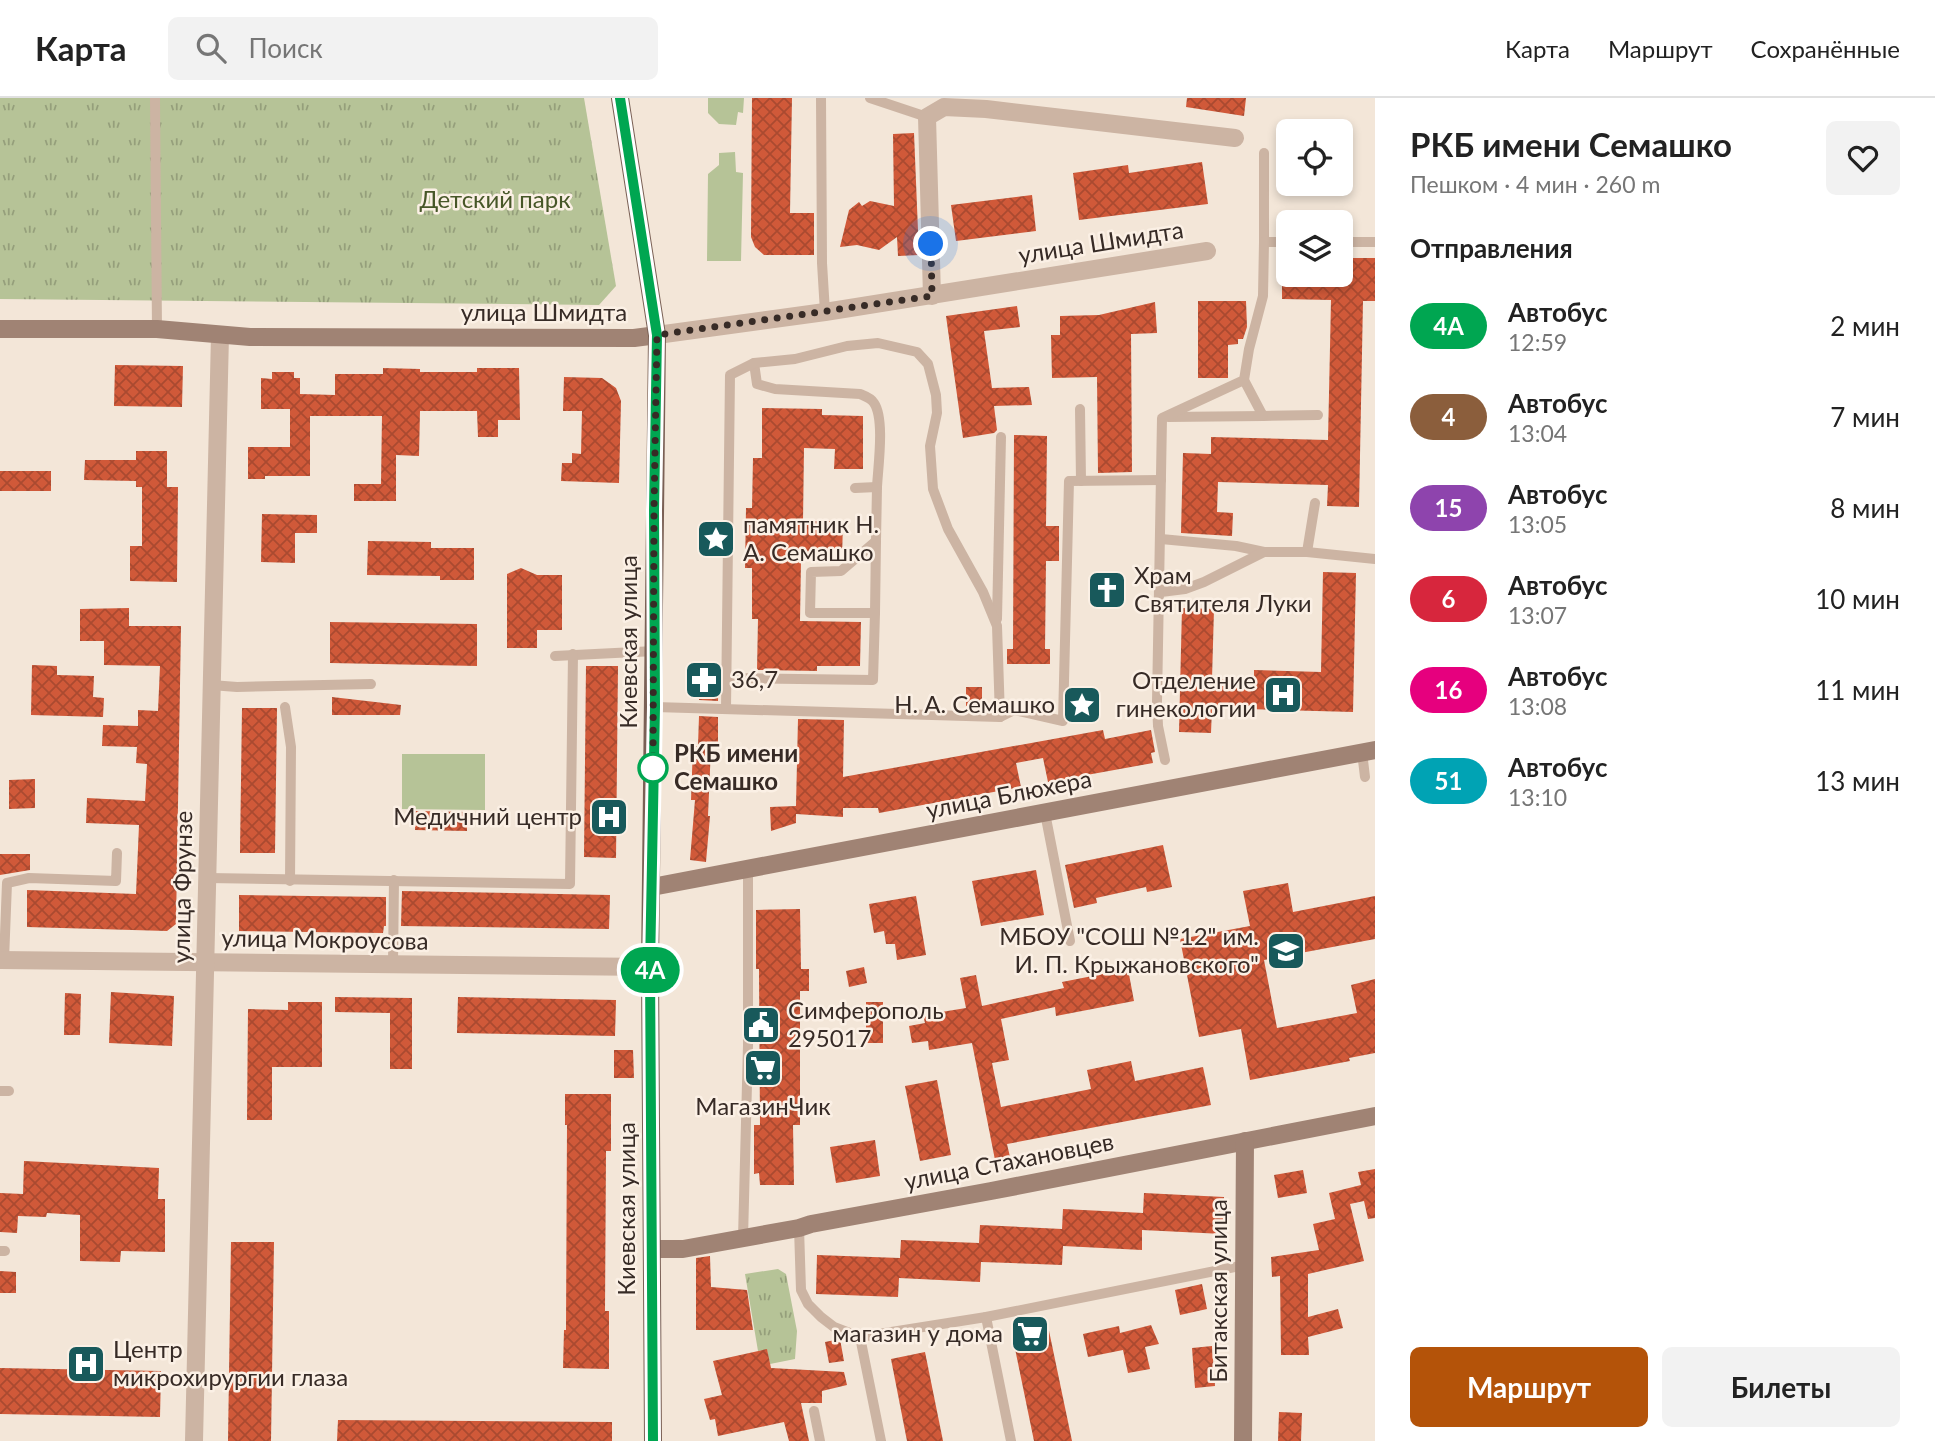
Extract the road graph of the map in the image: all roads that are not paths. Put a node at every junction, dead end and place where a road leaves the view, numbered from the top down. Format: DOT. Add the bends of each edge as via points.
graph roads {
  1 [pos="155,98"];
  2 [pos="620,98"];
  3 [pos="821,98"];
  4 [pos="870,98"];
  5 [pos="927,117"];
  6 [pos="1236,138"];
  7 [pos="1264,153"];
  8 [pos="1264,242"];
  9 [pos="1276,242"];
  10 [pos="1353,242"];
  11 [pos="1375,242"];
  12 [pos="1207,251"];
  13 [pos="932,296"];
  14 [pos="825,312"];
  15 [pos="0,329"];
  16 [pos="157,329"];
  17 [pos="220,335"];
  18 [pos="657,335"];
  19 [pos="754,363"];
  20 [pos="1244,380"];
  21 [pos="1080,409"];
  22 [pos="1318,415"];
  23 [pos="1263,416"];
  24 [pos="1162,418"];
  25 [pos="1001,437"];
  26 [pos="1161,480"];
  27 [pos="1081,481"];
  28 [pos="877,487"];
  29 [pos="855,488"];
  30 [pos="1315,503"];
  31 [pos="1161,539"];
  32 [pos="876,541"];
  33 [pos="1264,552"];
  34 [pos="1307,552"];
  35 [pos="1375,559"];
  36 [pos="1161,592"];
  37 [pos="875,613"];
  38 [pos="997,626"];
  39 [pos="655,651"];
  40 [pos="573,654"];
  41 [pos="555,656"];
  42 [pos="726,678"];
  43 [pos="371,684"];
  44 [pos="211,685"];
  45 [pos="655,707"];
  46 [pos="285,708"];
  47 [pos="726,709"];
  48 [pos="1000,717"];
  49 [pos="1369,751"];
  50 [pos="1165,760"];
  51 [pos="1365,777"];
  52 [pos="1045,813"];
  53 [pos="117,853"];
  54 [pos="748,870"];
  55 [pos="208,878"];
  56 [pos="394,880"];
  57 [pos="290,881"];
  58 [pos="652,887"];
  59 [pos="3,892"];
  60 [pos="1070,942"];
  61 [pos="2,960"];
  62 [pos="206,963"];
  63 [pos="393,963"];
  64 [pos="650,967"];
  65 [pos="1375,1116"];
  66 [pos="1245,1141"];
  67 [pos="799,1228"];
  68 [pos="743,1238"];
  69 [pos="652,1249"];
  70 [pos="1245,1265"];
  71 [pos="986,1317"];
  72 [pos="860,1337"];
  73 [pos="814,1411"];
  74 [pos="194,1441"];
  75 [pos="653,1441"];
  76 [pos="820,1441"];
  77 [pos="881,1441"];
  78 [pos="1011,1441"];
  79 [pos="1243,1441"];
  1 -- 16 [label="lane"];
  2 -- 18 [label="main road, Киевская улица"];
  3 -- 14 [label="lane"];
  4 -- 5 [label="lane"];
  5 -- 6 [label="street" via="944,107 986,109"];
  5 -- 13 [label="street"];
  7 -- 8 [label="lane"];
  8 -- 9 [label="lane"];
  8 -- 20 [label="lane" via="1262,296"];
  10 -- 11 [label="lane"];
  12 -- 13 [label="street, улица Шмидта"];
  13 -- 14 [label="street, улица Шмидта"];
  14 -- 18 [label="street, улица Шмидта"];
  15 -- 16 [label="street, улица Шмидта"];
  16 -- 17 [label="street, улица Шмидта"];
  17 -- 18 [label="street, улица Шмидта"];
  17 -- 44 [label="street, улица Фрунзе"];
  18 -- 39 [label="main road, Киевская улица"];
  19 -- 28 [label="lane" via="757,384 872,399 879,425"];
  19 -- 38 [label="lane" via="878,343 917,352 928,364 936,396 930,446 933,489"];
  19 -- 42 [label="lane" via="730,374"];
  20 -- 23 [label="lane"];
  20 -- 24 [label="lane"];
  21 -- 27 [label="lane"];
  22 -- 23 [label="lane"];
  23 -- 24 [label="lane"];
  24 -- 26 [label="lane"];
  25 -- 38 [label="lane"];
  26 -- 27 [label="lane"];
  26 -- 31 [label="lane"];
  27 -- 48 [label="lane" via="1069,481 1063,721 1014,710"];
  28 -- 29 [label="lane"];
  28 -- 32 [label="lane"];
  30 -- 34 [label="lane"];
  31 -- 33 [label="lane"];
  31 -- 36 [label="lane"];
  32 -- 37 [label="lane"];
  32 -- 37 [label="lane" via="841,571 811,572 810,613"];
  33 -- 34 [label="lane"];
  33 -- 36 [label="lane" via="1204,582"];
  34 -- 35 [label="lane"];
  36 -- 50 [label="lane" via="1157,702"];
  37 -- 42 [label="lane" via="873,680"];
  38 -- 48 [label="lane"];
  39 -- 40 [label="lane"];
  39 -- 45 [label="main road, Киевская улица"];
  40 -- 41 [label="lane"];
  40 -- 56 [label="lane" via="570,884"];
  42 -- 47 [label="lane"];
  43 -- 44 [label="lane"];
  44 -- 55 [label="street, улица Фрунзе"];
  45 -- 47 [label="lane"];
  45 -- 58 [label="main road, Киевская улица"];
  46 -- 57 [label="lane" via="291,747"];
  47 -- 48 [label="lane"];
  49 -- 51 [label="lane"];
  49 -- 52 [label="street, улица Блюхера"];
  52 -- 54 [label="street, улица Блюхера"];
  52 -- 60 [label="lane"];
  53 -- 59 [label="lane" via="116,881 29,878 7,883"];
  54 -- 58 [label="street, улица Блюхера"];
  54 -- 68 [label="lane"];
  55 -- 57 [label="lane"];
  55 -- 62 [label="street, улица Фрунзе"];
  56 -- 57 [label="lane"];
  56 -- 63 [label="lane"];
  58 -- 64 [label="main road, Киевская улица"];
  59 -- 61 [label="lane"];
  61 -- 62 [label="street, улица Мокроусова"];
  62 -- 63 [label="street, улица Мокроусова"];
  62 -- 74 [label="street, улица Фрунзе"];
  63 -- 64 [label="street, улица Мокроусова"];
  64 -- 69 [label="main road, Киевская улица"];
  65 -- 66 [label="street, улица Стахановцев"];
  66 -- 67 [label="street, улица Стахановцев"];
  66 -- 70 [label="street, Битакская улица"];
  67 -- 68 [label="street, улица Стахановцев"];
  67 -- 72 [label="lane" via="801,1290 808,1304 834,1327"];
  68 -- 69 [label="street, улица Стахановцев" via="683,1249"];
  69 -- 75 [label="main road, Киевская улица"];
  70 -- 71 [label="lane"];
  70 -- 79 [label="street, Битакская улица"];
  71 -- 72 [label="lane"];
  71 -- 78 [label="lane"];
  72 -- 77 [label="lane"];
  73 -- 76 [label="lane"];
}
